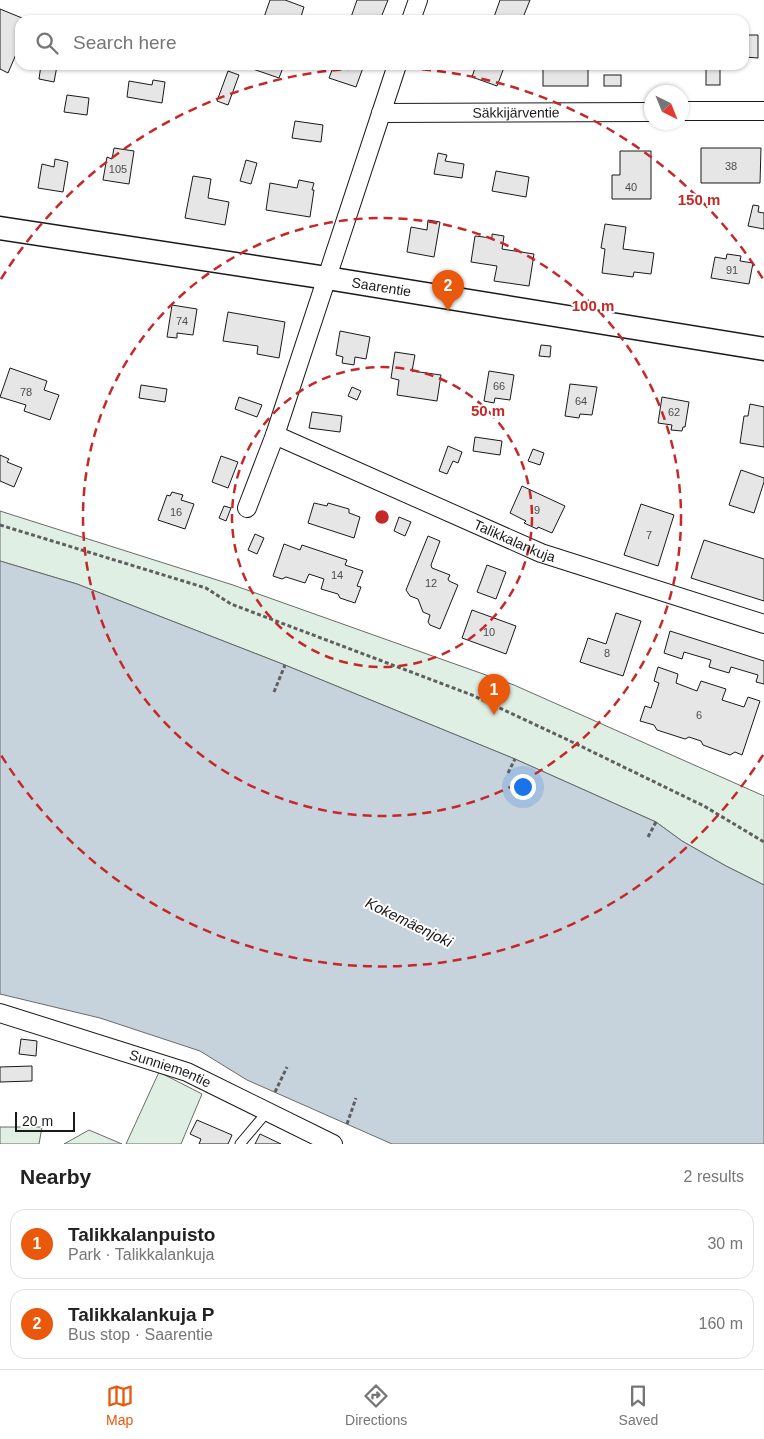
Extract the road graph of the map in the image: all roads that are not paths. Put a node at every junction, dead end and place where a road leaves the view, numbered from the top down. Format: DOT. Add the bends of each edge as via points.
graph roads {
  1 [pos="418,0"];
  2 [pos="413,15"];
  3 [pos="395,70"];
  4 [pos="689,111"];
  5 [pos="764,111"];
  6 [pos="644,112"];
  7 [pos="381,113"];
  8 [pos="0,228"];
  9 [pos="326,278"];
  10 [pos="764,349"];
  11 [pos="275,435"];
  12 [pos="247,508"];
  13 [pos="764,624"];
  14 [pos="0,1013"];
  15 [pos="267,1112"];
  16 [pos="240,1144"];
  17 [pos="333,1144"];
  1 -- 2 [label="street"];
  3 -- 7 [label="street"];
  4 -- 5 [label="street"];
  6 -- 7 [label="street, Säkkijärventie"];
  7 -- 9 [label="street"];
  8 -- 9 [label="street, Saarentie"];
  9 -- 10 [label="street, Saarentie"];
  9 -- 11 [label="street"];
  11 -- 12 [label="street"];
  11 -- 13 [label="street, Talikkalankuja" via="540,553"];
  14 -- 15 [label="street, Sunniementie" via="187,1072"];
  15 -- 16 [label="lane"];
  15 -- 17 [label="street, Sunniementie"];
}
